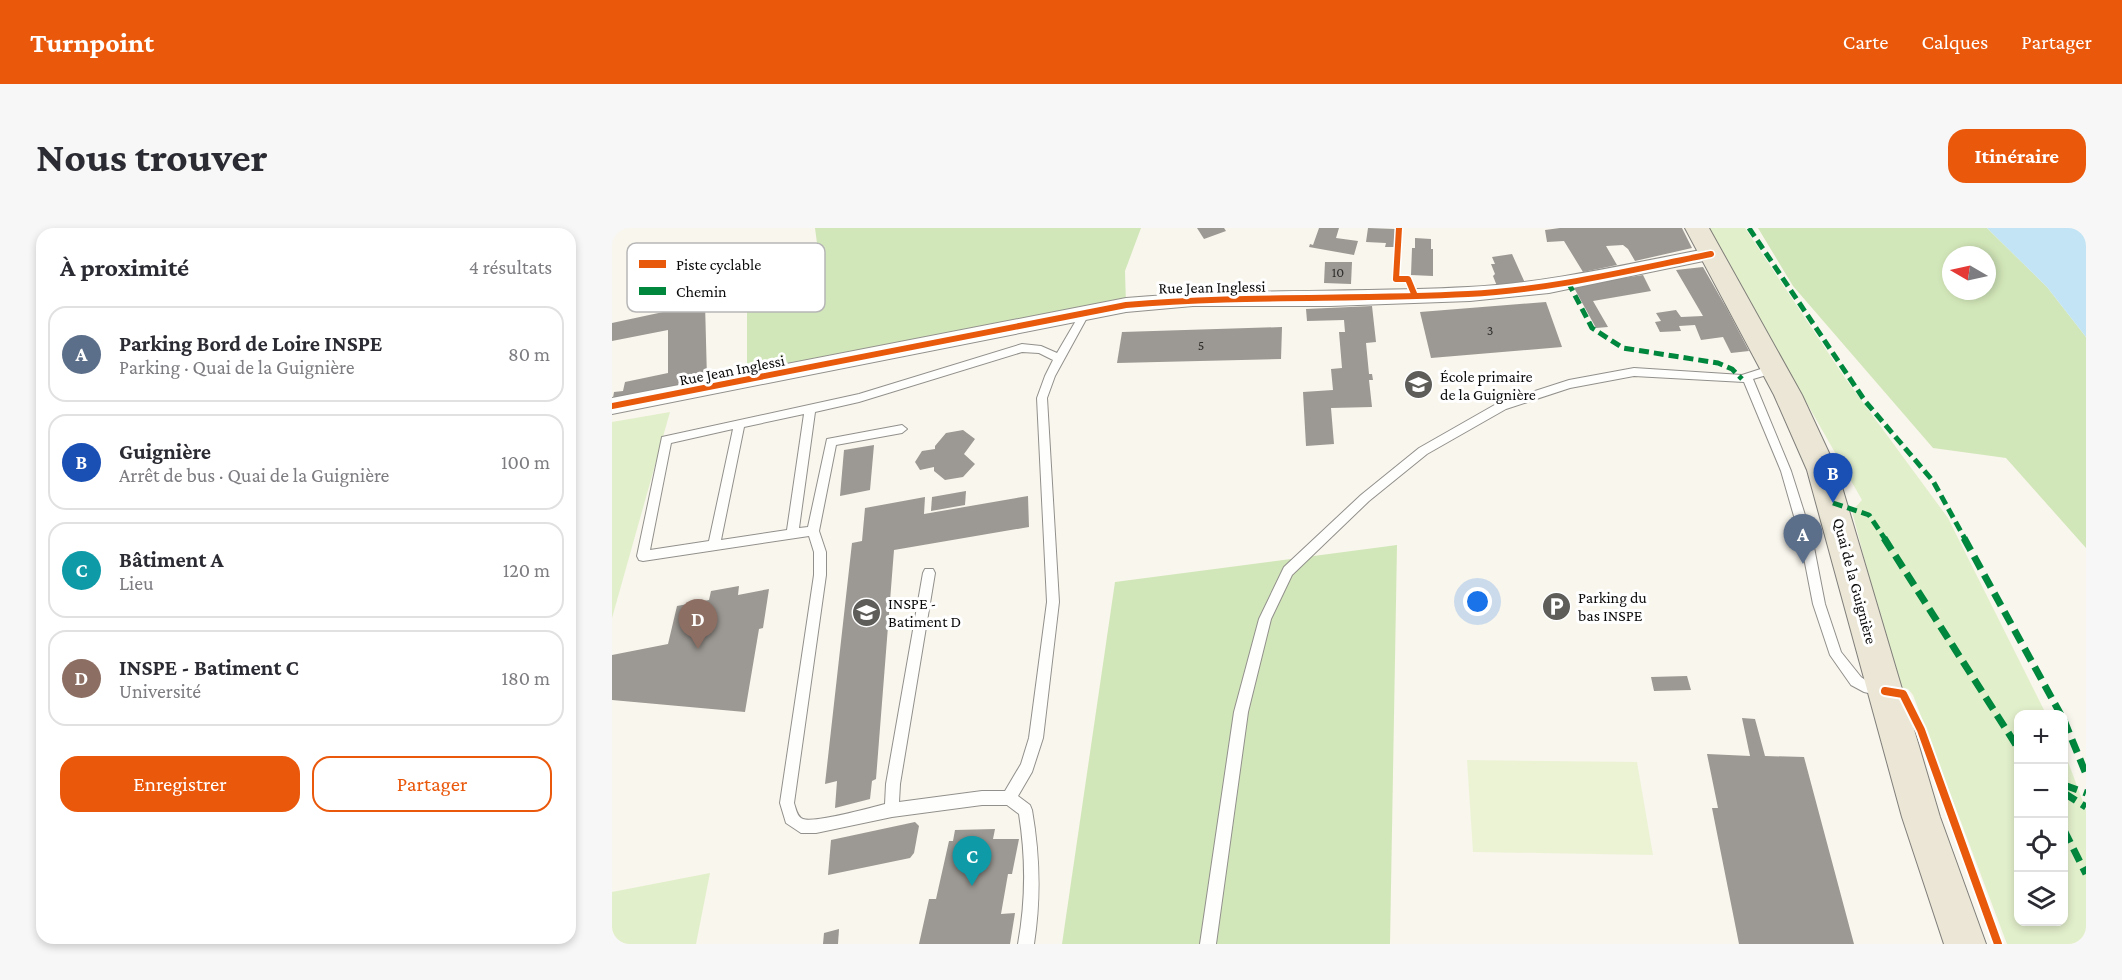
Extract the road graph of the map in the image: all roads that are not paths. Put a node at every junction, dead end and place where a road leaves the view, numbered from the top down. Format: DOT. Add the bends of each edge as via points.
graph roads {
  1 [pos="1704,241"];
  2 [pos="1084,314"];
  3 [pos="1057,358"];
  4 [pos="1760,373"];
  5 [pos="612,406"];
  6 [pos="810,408"];
  7 [pos="740,423"];
  8 [pos="902,429"];
  9 [pos="813,531"];
  10 [pos="792,534"];
  11 [pos="714,546"];
  12 [pos="929,573"];
  13 [pos="1885,691"];
  14 [pos="1009,798"];
  15 [pos="892,810"];
  16 [pos="1026,944"];
  17 [pos="1208,944"];
  18 [pos="1965,944"];
  1 -- 2 [label="street, Rue Jean Inglessi" via="1549,286 1415,296 1151,301"];
  1 -- 4 [label="main road, Quai de la Guignière"];
  2 -- 3 [label="lane"];
  2 -- 5 [label="street, Rue Jean Inglessi"];
  3 -- 6 [label="lane" via="1036,347 1022,348 859,398"];
  3 -- 14 [label="lane" via="1042,398 1053,602 1049,642 1036,738 1027,767"];
  4 -- 13 [label="main road, Quai de la Guignière" via="1806,430 1822,470"];
  4 -- 13 [label="lane" via="1806,537 1819,604 1836,655 1856,681"];
  4 -- 17 [label="lane" via="1742,379 1634,372 1569,384 1502,406 1423,451 1365,498 1288,572 1265,619 1241,712"];
  6 -- 7 [label="lane"];
  6 -- 10 [label="lane"];
  7 -- 11 [label="lane"];
  7 -- 11 [label="lane" via="666,441 642,556"];
  8 -- 9 [label="lane" via="831,442"];
  9 -- 10 [label="lane"];
  9 -- 15 [label="lane" via="820,552 820,575 787,803 791,818 801,826 816,826"];
  10 -- 11 [label="lane"];
  12 -- 15 [label="lane" via="893,783"];
  13 -- 18 [label="main road, Quai de la Guignière" via="1921,817"];
  14 -- 15 [label="lane"];
  14 -- 16 [label="lane" via="1025,810 1033,854 1033,904"];
}
